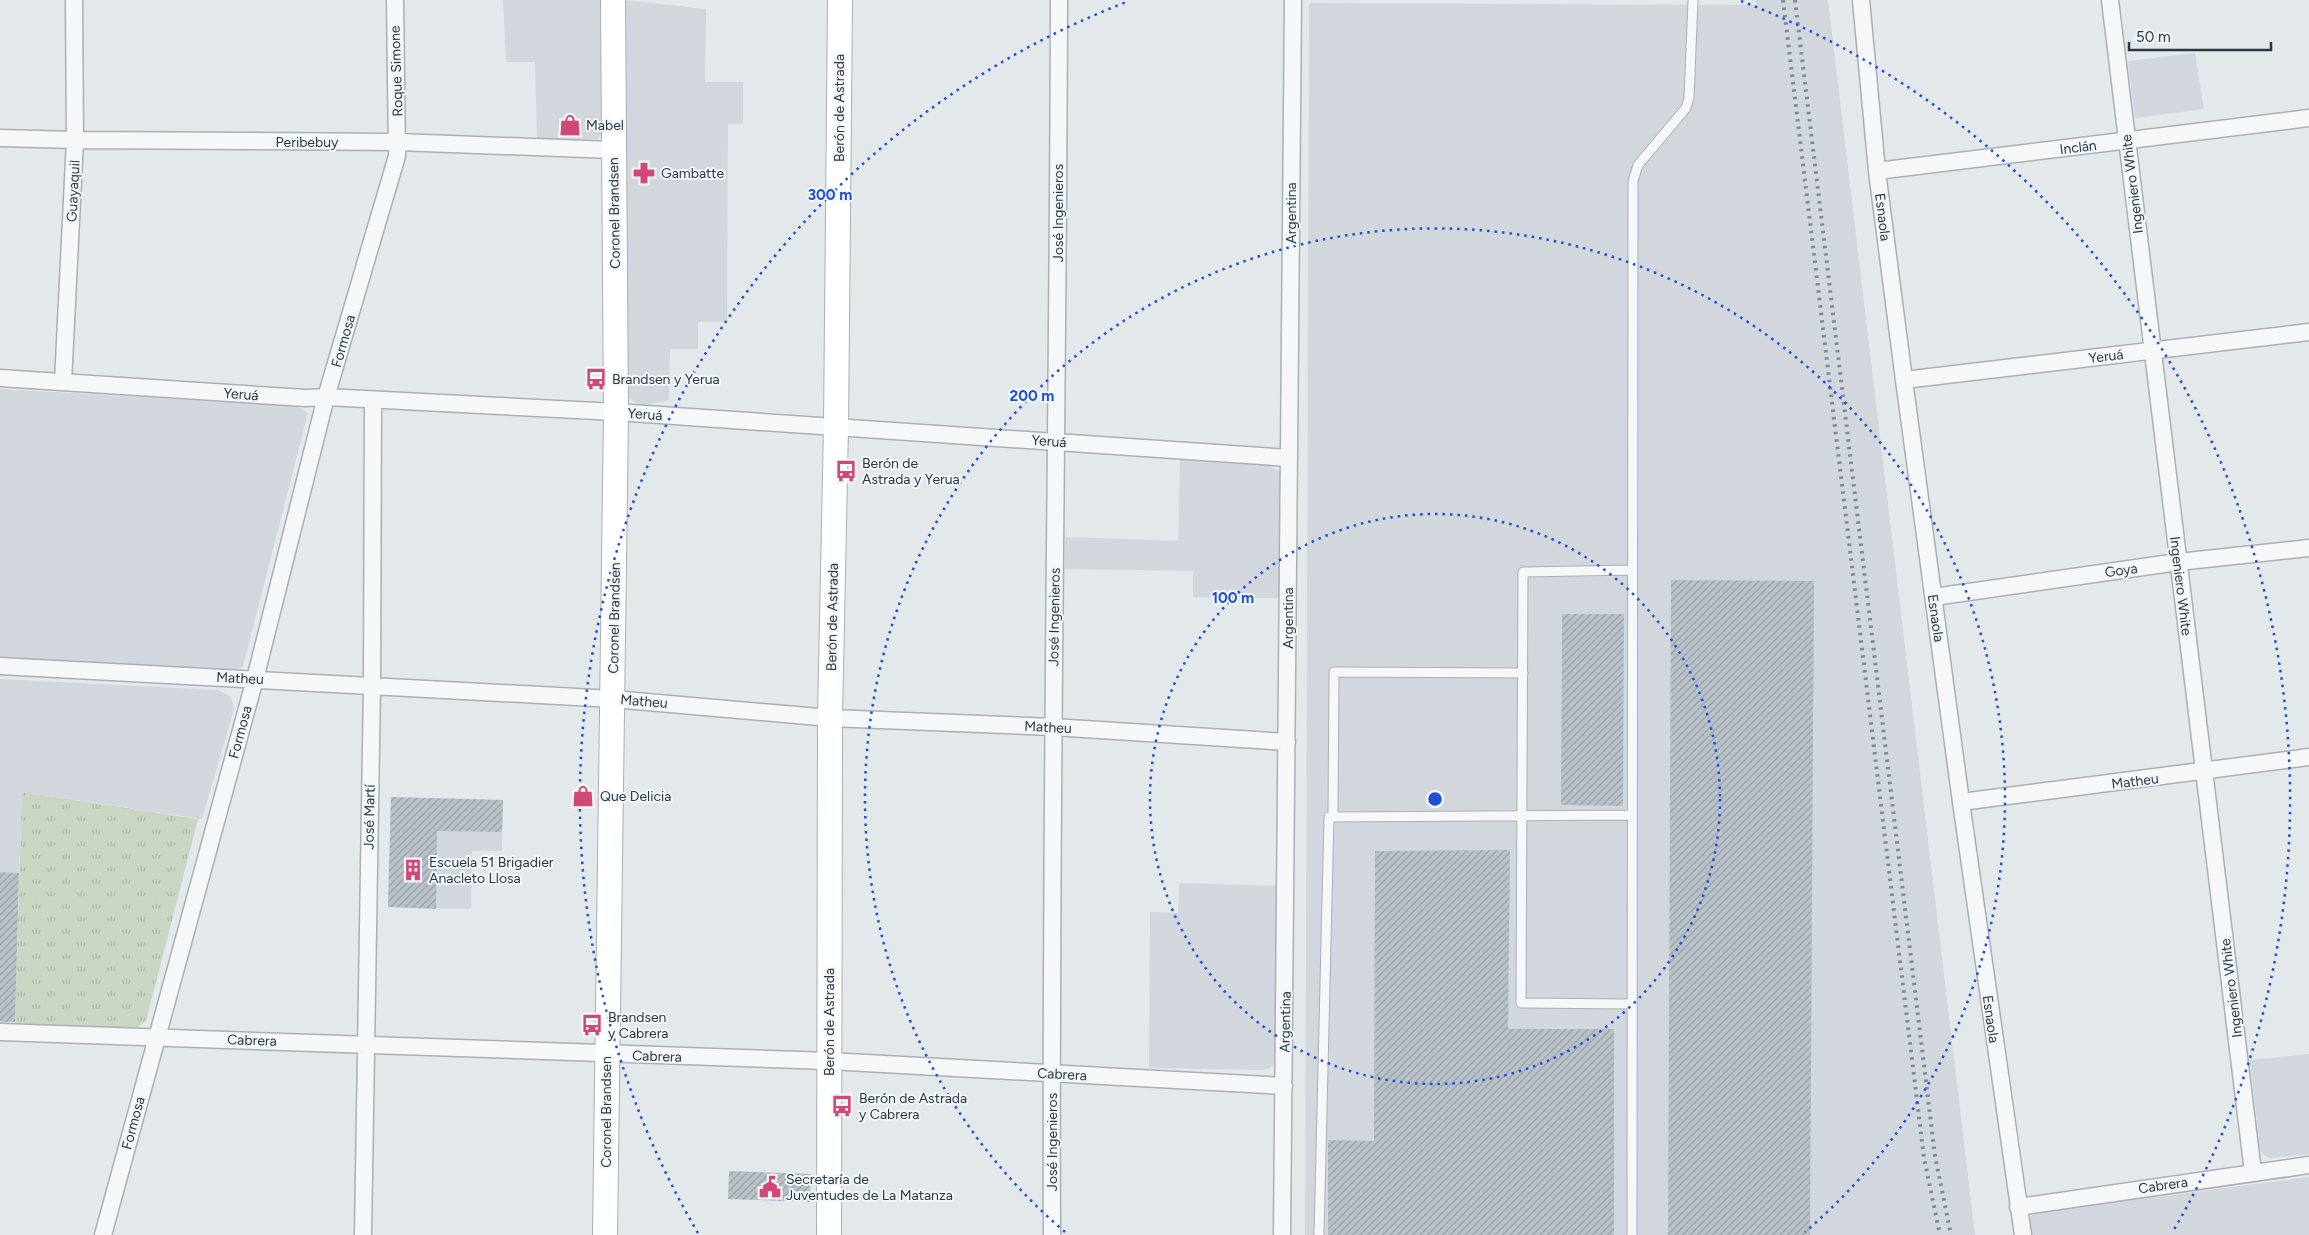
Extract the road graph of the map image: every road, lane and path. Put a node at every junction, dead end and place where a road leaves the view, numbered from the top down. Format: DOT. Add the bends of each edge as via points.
graph roads {
  1 [pos="74,0"];
  2 [pos="394,0"];
  3 [pos="613,0"];
  4 [pos="840,0"];
  5 [pos="1059,0"];
  6 [pos="1293,0"];
  7 [pos="1693,0"];
  8 [pos="1860,0"];
  9 [pos="2110,0"];
  10 [pos="2309,118"];
  11 [pos="0,138"];
  12 [pos="75,140"];
  13 [pos="398,142"];
  14 [pos="2127,142"];
  15 [pos="613,150"];
  16 [pos="1877,171"];
  17 [pos="2309,332"];
  18 [pos="2152,351"];
  19 [pos="0,378"];
  20 [pos="1904,380"];
  21 [pos="62,382"];
  22 [pos="326,397"];
  23 [pos="373,400"];
  24 [pos="616,412"];
  25 [pos="836,427"];
  26 [pos="1058,442"];
  27 [pos="1289,458"];
  28 [pos="2309,548"];
  29 [pos="2178,562"];
  30 [pos="1632,570"];
  31 [pos="1934,597"];
  32 [pos="0,666"];
  33 [pos="1522,674"];
  34 [pos="254,679"];
  35 [pos="372,685"];
  36 [pos="613,699"];
  37 [pos="830,718"];
  38 [pos="1052,727"];
  39 [pos="1288,742"];
  40 [pos="2309,757"];
  41 [pos="2205,772"];
  42 [pos="1960,802"];
  43 [pos="1632,815"];
  44 [pos="1522,816"];
  45 [pos="1333,817"];
  46 [pos="1632,1004"];
  47 [pos="0,1032"];
  48 [pos="156,1037"];
  49 [pos="365,1044"];
  50 [pos="606,1055"];
  51 [pos="829,1061"];
  52 [pos="1051,1074"];
  53 [pos="1284,1086"];
  54 [pos="2309,1165"];
  55 [pos="2253,1172"];
  56 [pos="2018,1206"];
  57 [pos="103,1235"];
  58 [pos="363,1235"];
  59 [pos="605,1235"];
  60 [pos="829,1235"];
  61 [pos="1052,1235"];
  62 [pos="1282,1235"];
  63 [pos="1319,1235"];
  64 [pos="1632,1235"];
  65 [pos="2023,1235"];
  1 -- 12 [label="street, Guayaquil"];
  2 -- 13 [label="street, Roque Simone"];
  3 -- 15 [label="street, Coronel Brandsen"];
  4 -- 25 [label="street, Berón de Astrada"];
  5 -- 26 [label="street, José Ingenieros"];
  6 -- 27 [label="street, Argentina"];
  7 -- 30 [label="lane" via="1686,108 1638,165 1633,181"];
  8 -- 16 [label="street, Esnaola"];
  9 -- 14 [label="street, Ingeniero White"];
  10 -- 14 [label="street, Inclán"];
  11 -- 12 [label="street, Peribebuy"];
  12 -- 13 [label="street, Peribebuy"];
  12 -- 21 [label="street, Guayaquil"];
  13 -- 15 [label="street, Peribebuy"];
  13 -- 22 [label="street, Formosa" via="397,156"];
  14 -- 16 [label="street, Inclán"];
  14 -- 18 [label="street, Ingeniero White"];
  15 -- 24 [label="street, Coronel Brandsen"];
  16 -- 20 [label="street, Esnaola"];
  17 -- 18 [label="street, Yeruá"];
  18 -- 20 [label="street, Yeruá"];
  18 -- 29 [label="street, Ingeniero White"];
  19 -- 21 [label="street, Yeruá"];
  20 -- 31 [label="street, Esnaola"];
  21 -- 22 [label="street, Yeruá"];
  22 -- 23 [label="street, Yeruá"];
  22 -- 34 [label="street, Formosa"];
  23 -- 24 [label="street, Yeruá"];
  23 -- 35 [label="street, José Martí"];
  24 -- 25 [label="street, Yeruá"];
  24 -- 36 [label="street, Coronel Brandsen"];
  25 -- 26 [label="street, Yeruá"];
  25 -- 37 [label="street, Berón de Astrada"];
  26 -- 27 [label="street, Yeruá"];
  26 -- 38 [label="street, José Ingenieros"];
  27 -- 39 [label="street, Argentina"];
  28 -- 29 [label="street, Goya"];
  29 -- 31 [label="street, Goya"];
  29 -- 41 [label="street, Ingeniero White"];
  30 -- 33 [label="lane" via="1523,572"];
  30 -- 43 [label="lane"];
  31 -- 42 [label="street, Esnaola"];
  32 -- 34 [label="street, Matheu"];
  33 -- 44 [label="lane"];
  33 -- 45 [label="lane" via="1334,672"];
  34 -- 35 [label="street, Matheu"];
  34 -- 48 [label="street, Formosa"];
  35 -- 36 [label="street, Matheu"];
  35 -- 49 [label="street, José Martí"];
  36 -- 37 [label="street, Matheu"];
  36 -- 50 [label="street, Coronel Brandsen"];
  37 -- 38 [label="street, Matheu"];
  37 -- 51 [label="street, Berón de Astrada"];
  38 -- 39 [label="street, Matheu"];
  38 -- 52 [label="street, José Ingenieros"];
  39 -- 53 [label="street, Argentina"];
  40 -- 41 [label="street, Matheu"];
  41 -- 42 [label="street, Matheu"];
  41 -- 55 [label="street, Ingeniero White"];
  42 -- 56 [label="street, Esnaola"];
  43 -- 44 [label="lane"];
  43 -- 46 [label="lane"];
  44 -- 45 [label="lane"];
  44 -- 46 [label="lane" via="1521,1002"];
  45 -- 63 [label="lane" via="1329,817"];
  46 -- 64 [label="lane"];
  47 -- 48 [label="street, Cabrera"];
  48 -- 49 [label="street, Cabrera"];
  48 -- 57 [label="street, Formosa"];
  49 -- 50 [label="street, Cabrera"];
  49 -- 58 [label="street, José Martí"];
  50 -- 51 [label="street, Cabrera"];
  50 -- 59 [label="street, Coronel Brandsen"];
  51 -- 52 [label="street, Cabrera"];
  51 -- 60 [label="street, Berón de Astrada"];
  52 -- 53 [label="street, Cabrera"];
  52 -- 61 [label="street, José Ingenieros"];
  53 -- 62 [label="street, Argentina"];
  54 -- 55 [label="street, Cabrera"];
  55 -- 56 [label="street, Cabrera"];
  56 -- 65 [label="street, Esnaola"];
}
